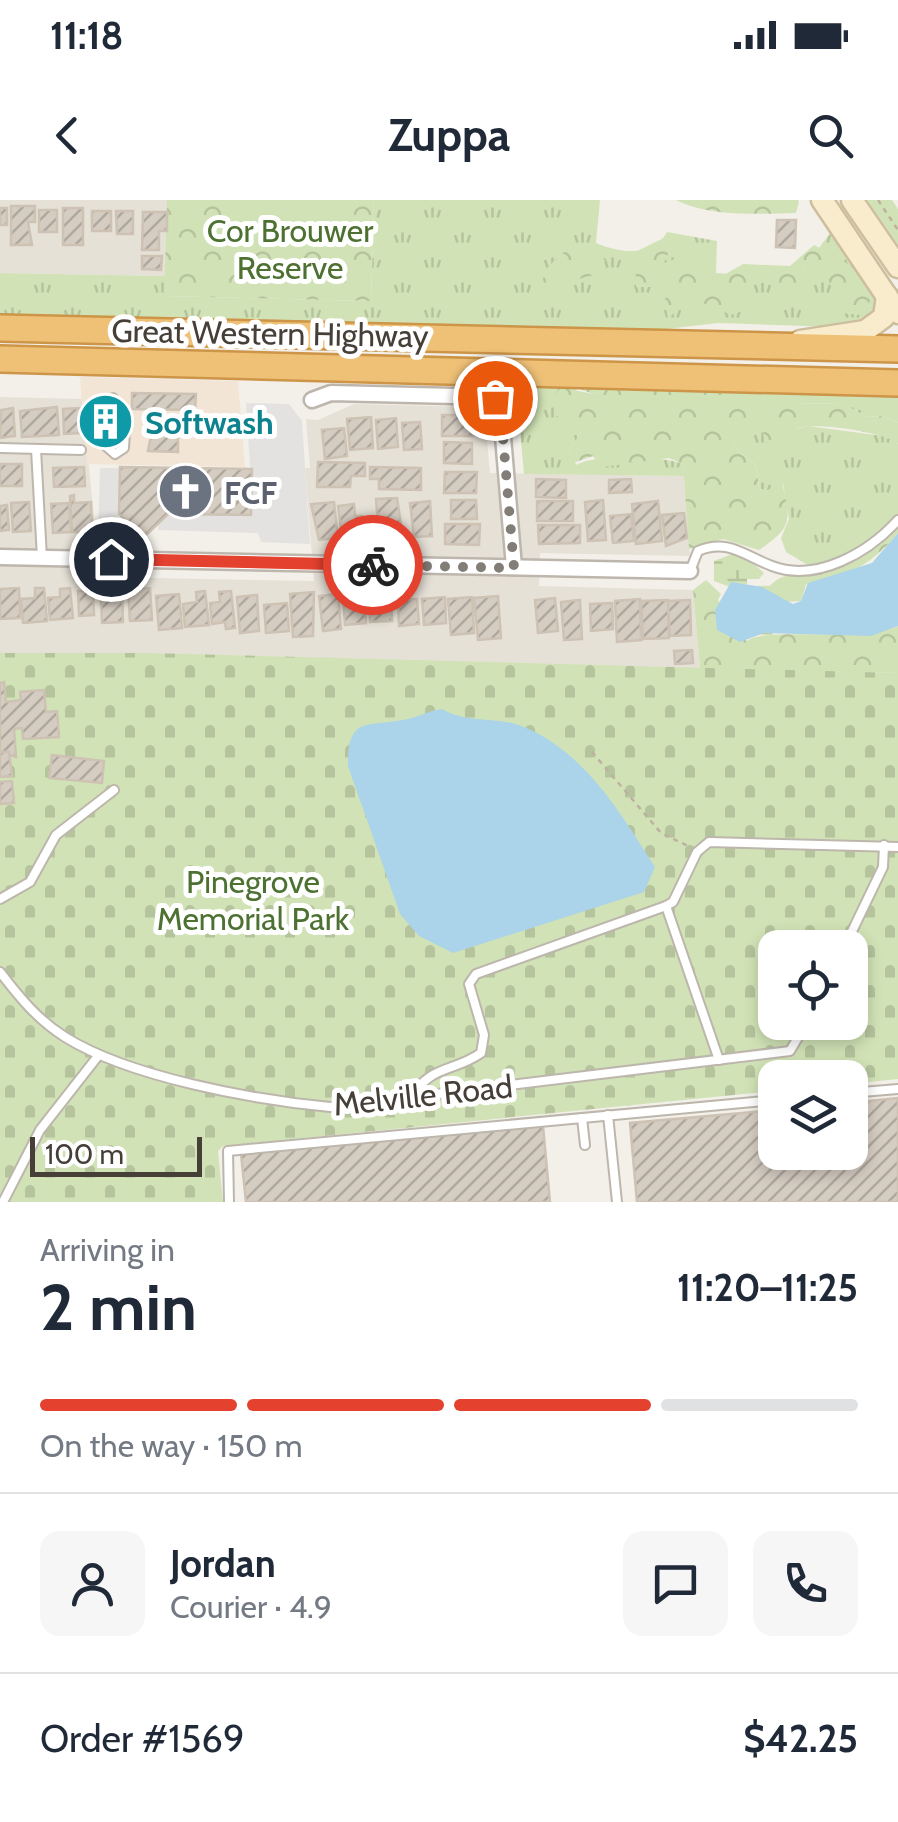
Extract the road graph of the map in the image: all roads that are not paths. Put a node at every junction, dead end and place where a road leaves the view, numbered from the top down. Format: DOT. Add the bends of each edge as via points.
graph roads {
  1 [pos="822,200"];
  2 [pos="852,200"];
  3 [pos="898,268"];
  4 [pos="892,304"];
  5 [pos="0,328"];
  6 [pos="782,346"];
  7 [pos="898,350"];
  8 [pos="0,360"];
  9 [pos="898,385"];
  10 [pos="112,398"];
  11 [pos="312,400"];
  12 [pos="107,413"];
  13 [pos="106,431"];
  14 [pos="125,432"];
  15 [pos="0,448"];
  16 [pos="36,449"];
  17 [pos="81,450"];
  18 [pos="898,520"];
  19 [pos="0,557"];
  20 [pos="42,558"];
  21 [pos="514,568"];
  22 [pos="690,571"];
  23 [pos="114,790"];
  24 [pos="884,845"];
  25 [pos="898,847"];
  26 [pos="0,899"];
  27 [pos="666,906"];
  28 [pos="852,930"];
  29 [pos="0,972"];
  30 [pos="796,1040"];
  31 [pos="98,1056"];
  32 [pos="720,1060"];
  33 [pos="898,1089"];
  34 [pos="868,1092"];
  35 [pos="410,1100"];
  36 [pos="758,1102"];
  37 [pos="608,1115"];
  38 [pos="582,1118"];
  39 [pos="585,1145"];
  40 [pos="3,1202"];
  41 [pos="229,1202"];
  42 [pos="617,1202"];
  1 -- 4 [label="main road"];
  2 -- 3 [label="main road"];
  4 -- 6 [label="main road" via="872,329"];
  5 -- 6 [label="highway, Great Western Highway"];
  6 -- 7 [label="highway, Great Western Highway"];
  8 -- 9 [label="highway, Great Western Highway"];
  10 -- 12 [label="lane"];
  11 -- 21 [label="street" via="331,393 486,396 499,402"];
  13 -- 14 [label="lane" via="106,446 115,454 124,448"];
  15 -- 16 [label="lane"];
  16 -- 17 [label="lane"];
  16 -- 20 [label="lane"];
  18 -- 22 [label="lane" via="863,552 814,568 775,567 724,545 698,551"];
  19 -- 20 [label="street"];
  20 -- 21 [label="street"];
  21 -- 22 [label="street"];
  23 -- 26 [label="lane" via="56,835 30,882"];
  24 -- 25 [label="lane"];
  24 -- 27 [label="lane" via="714,842 697,852"];
  24 -- 28 [label="lane" via="882,867"];
  27 -- 32 [label="lane"];
  27 -- 35 [label="lane" via="476,974 470,992 484,1035 482,1053 440,1068"];
  29 -- 31 [label="lane, Melville Road" via="40,1018"];
  30 -- 32 [label="lane, Melville Road" via="790,1051"];
  31 -- 35 [label="lane, Melville Road" via="274,1102 351,1107"];
  31 -- 40 [label="lane" via="40,1130"];
  32 -- 35 [label="lane, Melville Road"];
  33 -- 34 [label="lane"];
  36 -- 37 [label="lane"];
  37 -- 38 [label="lane"];
  37 -- 42 [label="lane"];
  38 -- 39 [label="lane"];
  38 -- 41 [label="lane" via="228,1151"];
}
